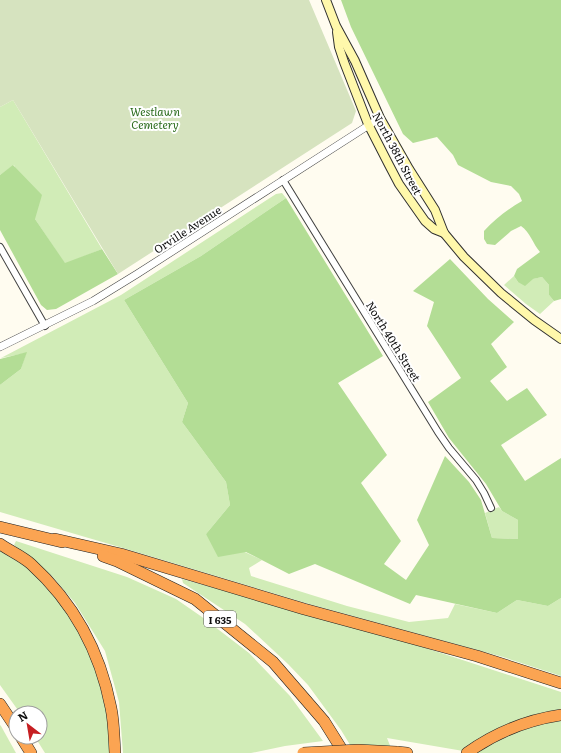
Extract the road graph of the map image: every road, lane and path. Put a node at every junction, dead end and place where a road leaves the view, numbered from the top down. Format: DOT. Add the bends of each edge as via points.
graph roads {
  1 [pos="326,0"];
  2 [pos="336,26"];
  3 [pos="380,118"];
  4 [pos="368,124"];
  5 [pos="283,180"];
  6 [pos="444,233"];
  7 [pos="0,247"];
  8 [pos="45,326"];
  9 [pos="561,339"];
  10 [pos="0,347"];
  11 [pos="491,508"];
  12 [pos="0,527"];
  13 [pos="55,540"];
  14 [pos="0,544"];
  15 [pos="561,683"];
  16 [pos="0,704"];
  17 [pos="561,715"];
  18 [pos="8,716"];
  19 [pos="115,753"];
  20 [pos="303,753"];
  21 [pos="344,753"];
  22 [pos="402,753"];
  23 [pos="467,753"];
  1 -- 2 [label="main road, North 38th Street"];
  2 -- 3 [label="main road, North 38th Street" via="355,61"];
  2 -- 4 [label="main road, North 38th Street" via="339,47"];
  3 -- 4 [label="street, Orville Avenue"];
  3 -- 6 [label="main road, North 38th Street" via="435,210"];
  4 -- 5 [label="street, Orville Avenue"];
  4 -- 6 [label="main road, North 38th Street" via="413,206 434,229"];
  5 -- 8 [label="street, Orville Avenue" via="118,286"];
  5 -- 11 [label="street, North 40th Street" via="438,432 476,480"];
  6 -- 9 [label="main road, North 38th Street" via="464,257 501,293"];
  7 -- 8 [label="street"];
  8 -- 10 [label="street, Orville Avenue"];
  12 -- 13 [label="highway, I 635"];
  13 -- 15 [label="highway" via="121,554 297,607 477,656"];
  13 -- 21 [label="highway, I 635" via="117,561 195,598 273,662 324,721"];
  14 -- 19 [label="highway" via="30,563 52,586 88,636 111,708"];
  16 -- 18 [label="highway"];
  17 -- 23 [label="highway" via="512,728"];
  20 -- 22 [label="highway, bridge" via="358,750"];
}
